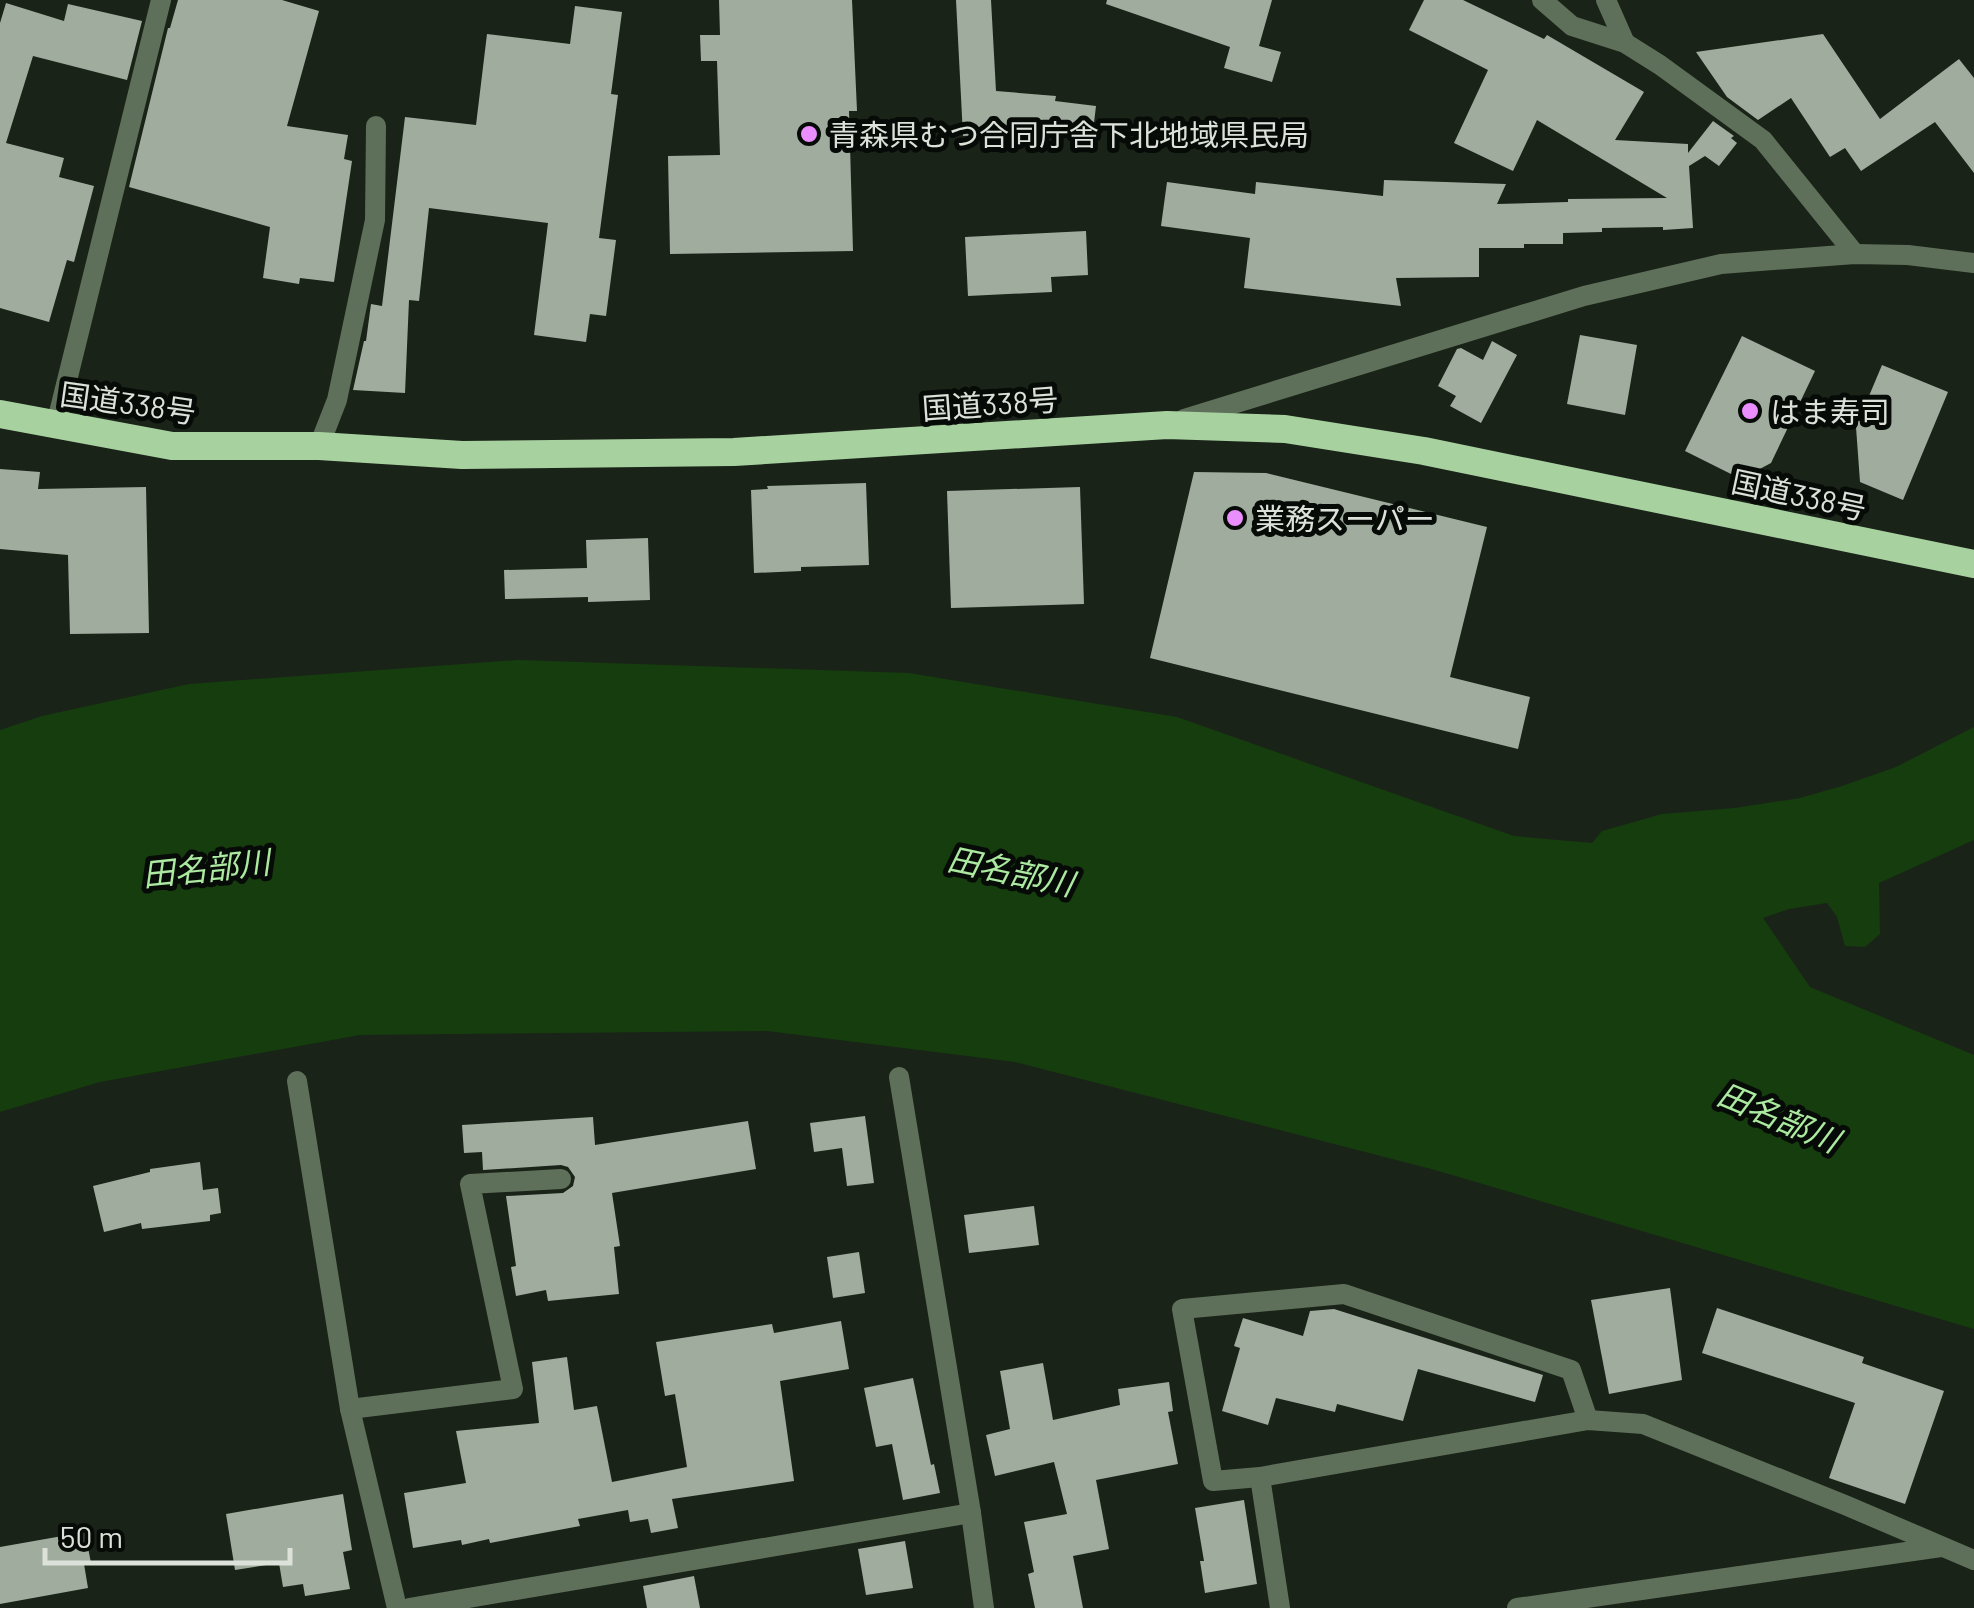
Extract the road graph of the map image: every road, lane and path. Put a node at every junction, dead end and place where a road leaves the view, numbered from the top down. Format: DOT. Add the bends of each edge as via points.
graph roads {
  1 [pos="161,0"];
  2 [pos="1542,0"];
  3 [pos="1606,0"];
  4 [pos="1624,43"];
  5 [pos="376,126"];
  6 [pos="1854,254"];
  7 [pos="1974,262"];
  8 [pos="0,414"];
  9 [pos="1167,424"];
  10 [pos="56,425"];
  11 [pos="319,446"];
  12 [pos="1974,564"];
  13 [pos="899,1076"];
  14 [pos="297,1082"];
  15 [pos="560,1178"];
  16 [pos="350,1410"];
  17 [pos="1588,1420"];
  18 [pos="1260,1477"];
  19 [pos="971,1514"];
  20 [pos="1941,1547"];
  21 [pos="1974,1560"];
  22 [pos="397,1608"];
  23 [pos="409,1608"];
  24 [pos="984,1608"];
  25 [pos="1280,1608"];
  26 [pos="1518,1608"];
  1 -- 10 [label="street"];
  2 -- 4 [label="street" via="1572,26"];
  3 -- 4 [label="street"];
  4 -- 6 [label="street" via="1763,140"];
  5 -- 11 [label="street" via="375,220 337,400"];
  6 -- 7 [label="street"];
  6 -- 9 [label="street" via="1721,264 1584,296"];
  8 -- 10 [label="highway, 国道338号"];
  9 -- 11 [label="highway, 国道338号" via="734,452 462,455"];
  9 -- 12 [label="highway, 国道338号" via="1285,428 1424,450"];
  10 -- 11 [label="highway, 国道338号" via="172,446"];
  13 -- 19 [label="street"];
  14 -- 16 [label="street"];
  15 -- 16 [label="street" via="470,1184 512,1388"];
  16 -- 22 [label="street"];
  17 -- 18 [label="street"];
  17 -- 18 [label="street" via="1572,1370 1344,1294 1182,1309 1213,1481"];
  17 -- 20 [label="street" via="1643,1424"];
  18 -- 25 [label="street"];
  19 -- 23 [label="street"];
  19 -- 24 [label="street"];
  20 -- 21 [label="street"];
  20 -- 26 [label="street"];
}
